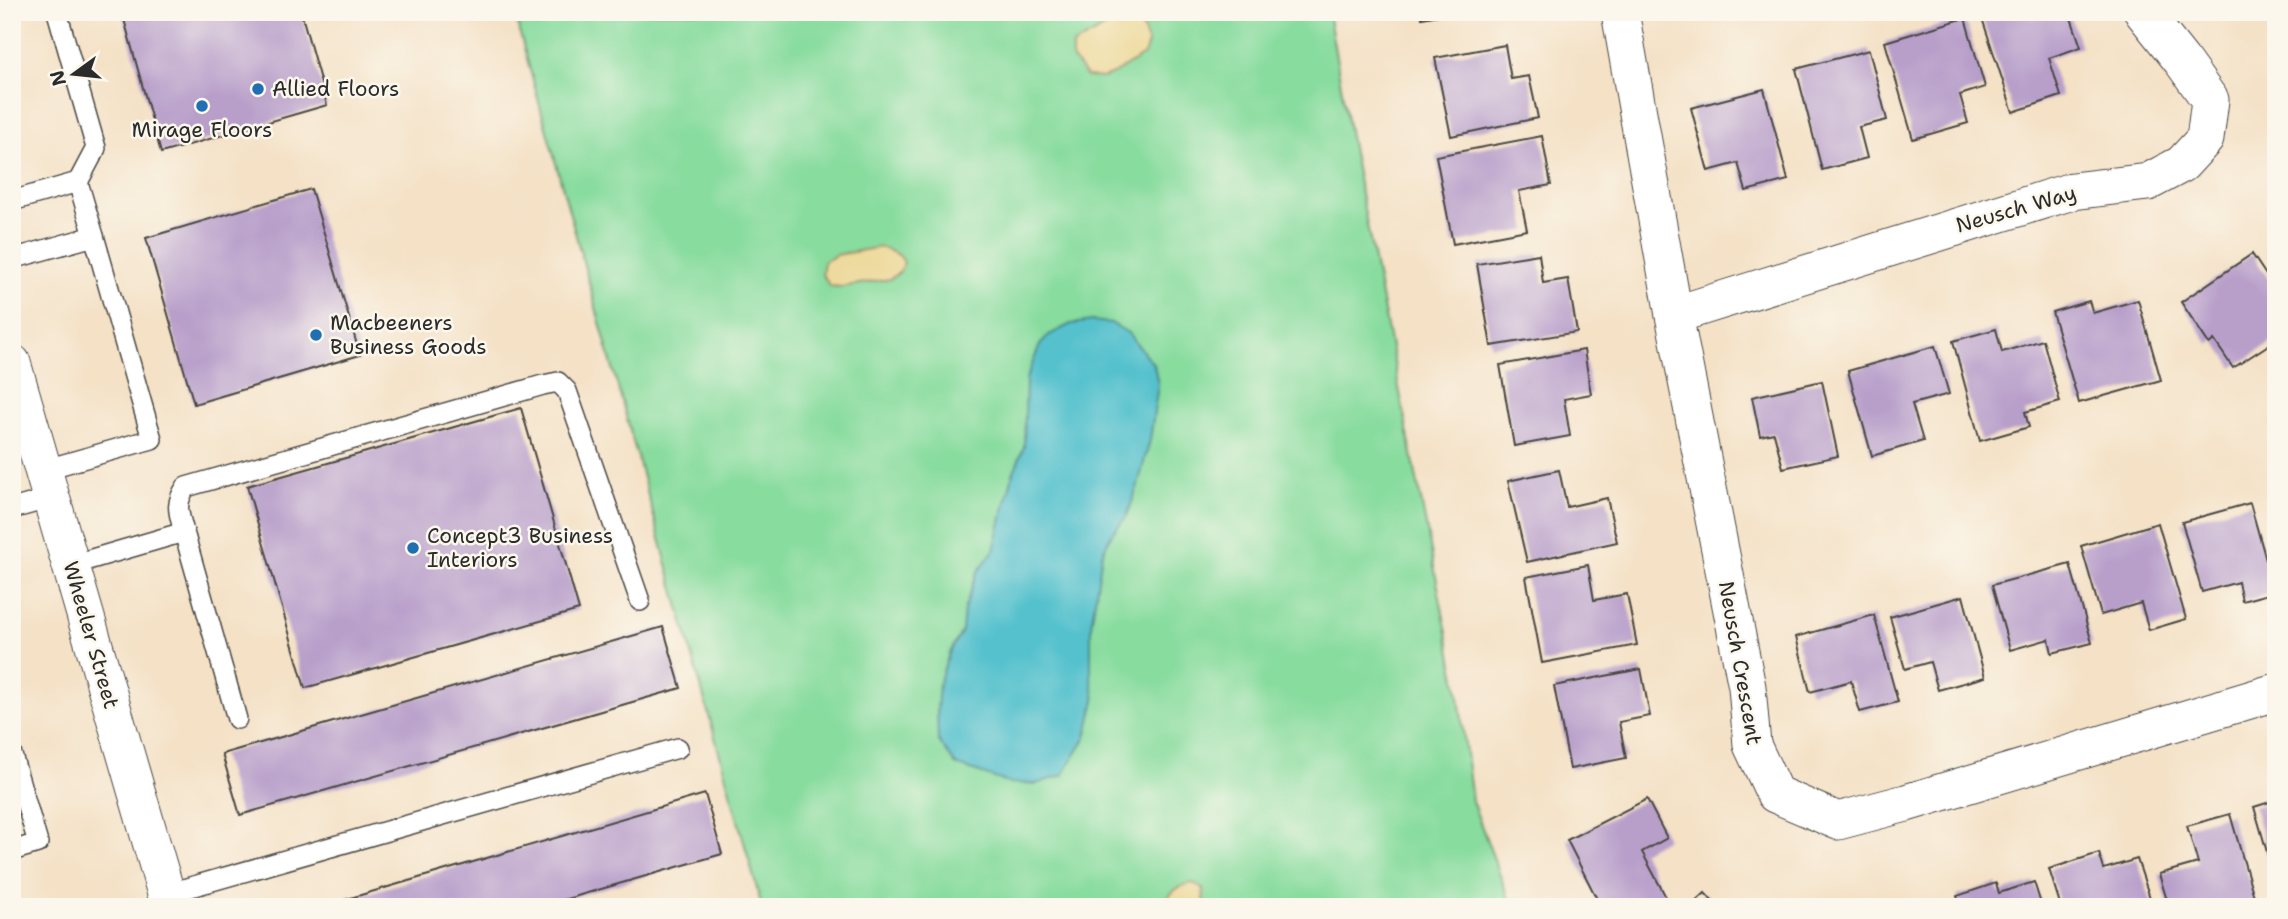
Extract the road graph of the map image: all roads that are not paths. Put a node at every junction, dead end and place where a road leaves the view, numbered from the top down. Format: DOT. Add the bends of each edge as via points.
graph roads {
  1 [pos="57,12"];
  2 [pos="1620,12"];
  3 [pos="2143,12"];
  4 [pos="78,183"];
  5 [pos="12,201"];
  6 [pos="94,236"];
  7 [pos="12,259"];
  8 [pos="1674,315"];
  9 [pos="12,363"];
  10 [pos="19,410"];
  11 [pos="47,484"];
  12 [pos="12,509"];
  13 [pos="184,532"];
  14 [pos="71,565"];
  15 [pos="640,601"];
  16 [pos="2276,692"];
  17 [pos="237,719"];
  18 [pos="678,748"];
  19 [pos="12,755"];
  20 [pos="12,851"];
  21 [pos="168,900"];
  1 -- 4 [label="lane" via="96,148"];
  2 -- 8 [label="street, Neusch Crescent"];
  3 -- 8 [label="street, Neusch Way" via="2210,100 2204,139 2182,164 2148,182 2072,191"];
  4 -- 5 [label="lane"];
  4 -- 6 [label="lane"];
  6 -- 7 [label="lane"];
  6 -- 11 [label="lane" via="152,439"];
  8 -- 16 [label="street, Neusch Crescent" via="1747,687 1752,745 1775,794 1838,821"];
  9 -- 10 [label="street, Wheeler Street"];
  10 -- 11 [label="street, Wheeler Street"];
  11 -- 12 [label="lane"];
  11 -- 14 [label="street, Wheeler Street"];
  13 -- 14 [label="lane"];
  13 -- 15 [label="lane" via="177,508 186,487 558,382 567,391"];
  13 -- 17 [label="lane"];
  14 -- 21 [label="street, Wheeler Street"];
  18 -- 21 [label="lane"];
  19 -- 20 [label="lane" via="38,843"];
}
